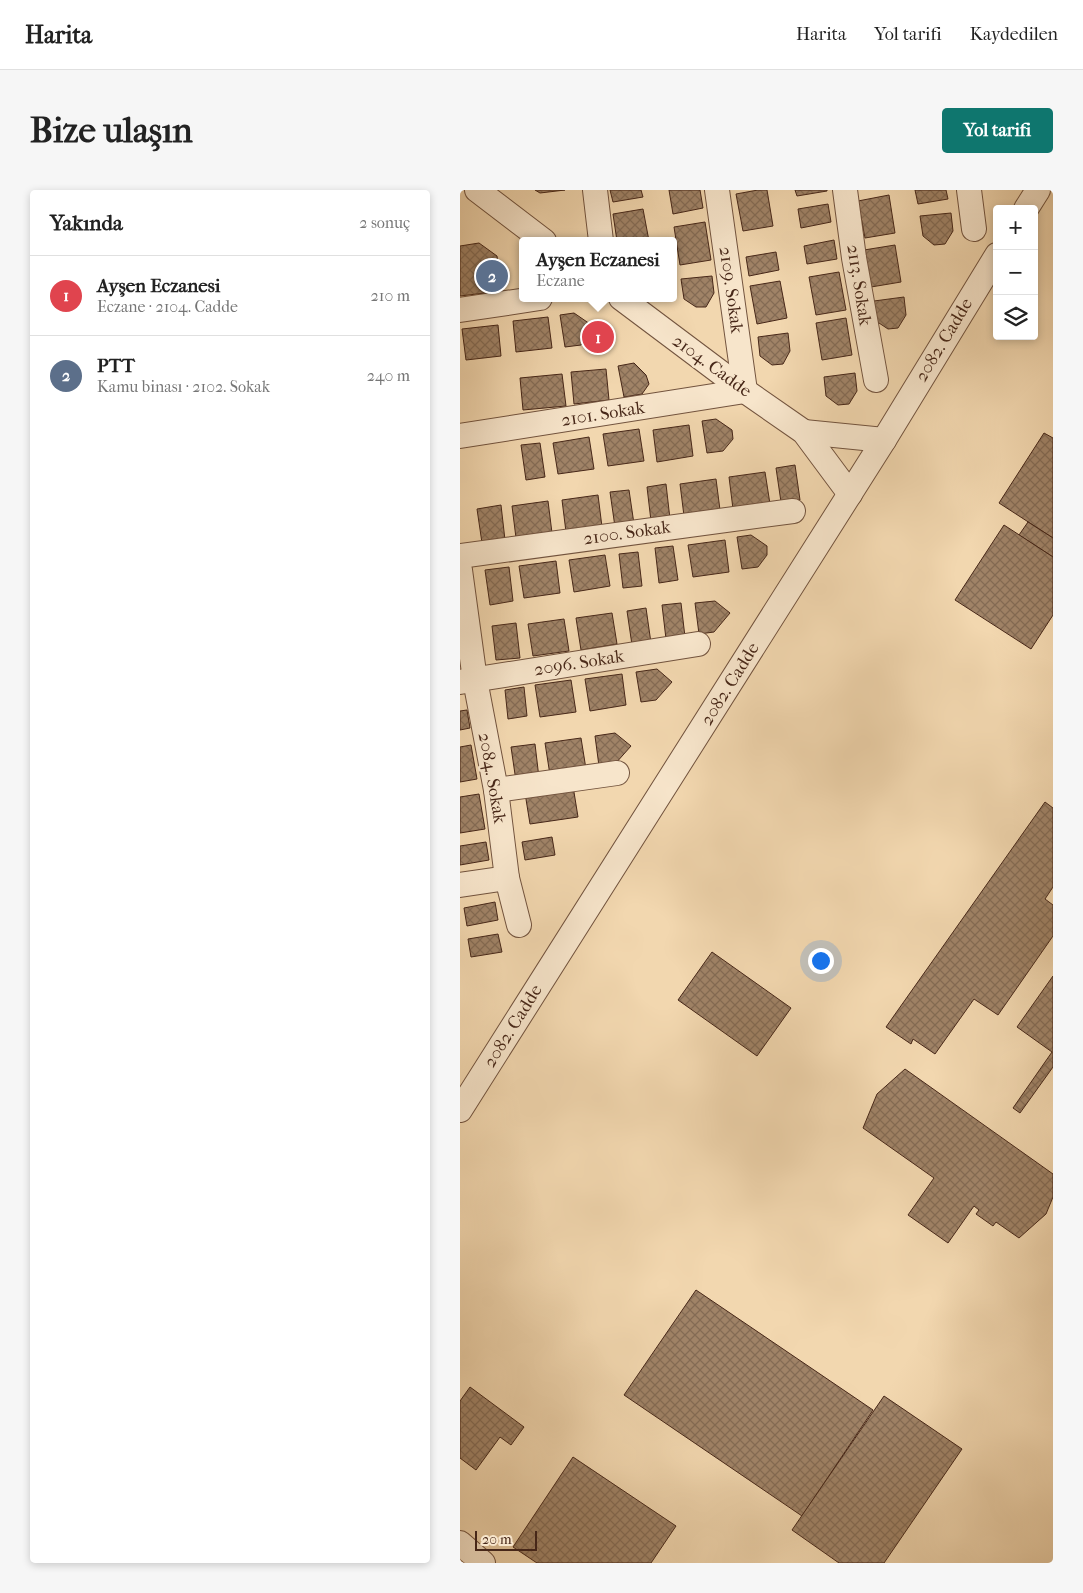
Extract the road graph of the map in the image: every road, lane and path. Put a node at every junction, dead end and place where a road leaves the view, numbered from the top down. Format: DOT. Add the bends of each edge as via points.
graph roads {
  1 [pos="477,190"];
  2 [pos="595,190"];
  3 [pos="717,190"];
  4 [pos="845,190"];
  5 [pos="969,190"];
  6 [pos="1038,190"];
  7 [pos="1029,205"];
  8 [pos="974,229"];
  9 [pos="539,237"];
  10 [pos="601,237"];
  11 [pos="993,263"];
  12 [pos="519,301"];
  13 [pos="625,302"];
  14 [pos="460,310"];
  15 [pos="876,380"];
  16 [pos="746,391"];
  17 [pos="804,432"];
  18 [pos="460,436"];
  19 [pos="884,440"];
  20 [pos="850,494"];
  21 [pos="793,510"];
  22 [pos="460,556"];
  23 [pos="460,570"];
  24 [pos="698,644"];
  25 [pos="467,681"];
  26 [pos="616,773"];
  27 [pos="496,790"];
  28 [pos="508,878"];
  29 [pos="460,885"];
  30 [pos="519,925"];
  31 [pos="460,1110"];
  32 [pos="460,1543"];
  33 [pos="483,1563"];
  1 -- 9 [label="street"];
  2 -- 10 [label="street"];
  3 -- 16 [label="street, 2109. Sokak"];
  4 -- 15 [label="street, 2113. Sokak"];
  5 -- 8 [label="street"];
  6 -- 7 [label="street"];
  11 -- 19 [label="street, 2082. Cadde"];
  12 -- 14 [label="street"];
  13 -- 16 [label="street, 2104. Cadde"];
  16 -- 17 [label="street, 2104. Cadde"];
  16 -- 18 [label="street, 2101. Sokak"];
  17 -- 19 [label="street, 2104. Cadde"];
  17 -- 20 [label="street, 2104. Cadde"];
  19 -- 20 [label="street, 2082. Cadde"];
  20 -- 31 [label="street, 2082. Cadde"];
  21 -- 22 [label="street, 2100. Sokak"];
  23 -- 25 [label="street, 2084. Sokak"];
  24 -- 25 [label="street, 2096. Sokak"];
  25 -- 27 [label="street, 2084. Sokak"];
  26 -- 27 [label="street"];
  27 -- 28 [label="street, 2084. Sokak"];
  28 -- 29 [label="street"];
  28 -- 30 [label="street, 2084. Sokak"];
  32 -- 33 [label="street"];
}
